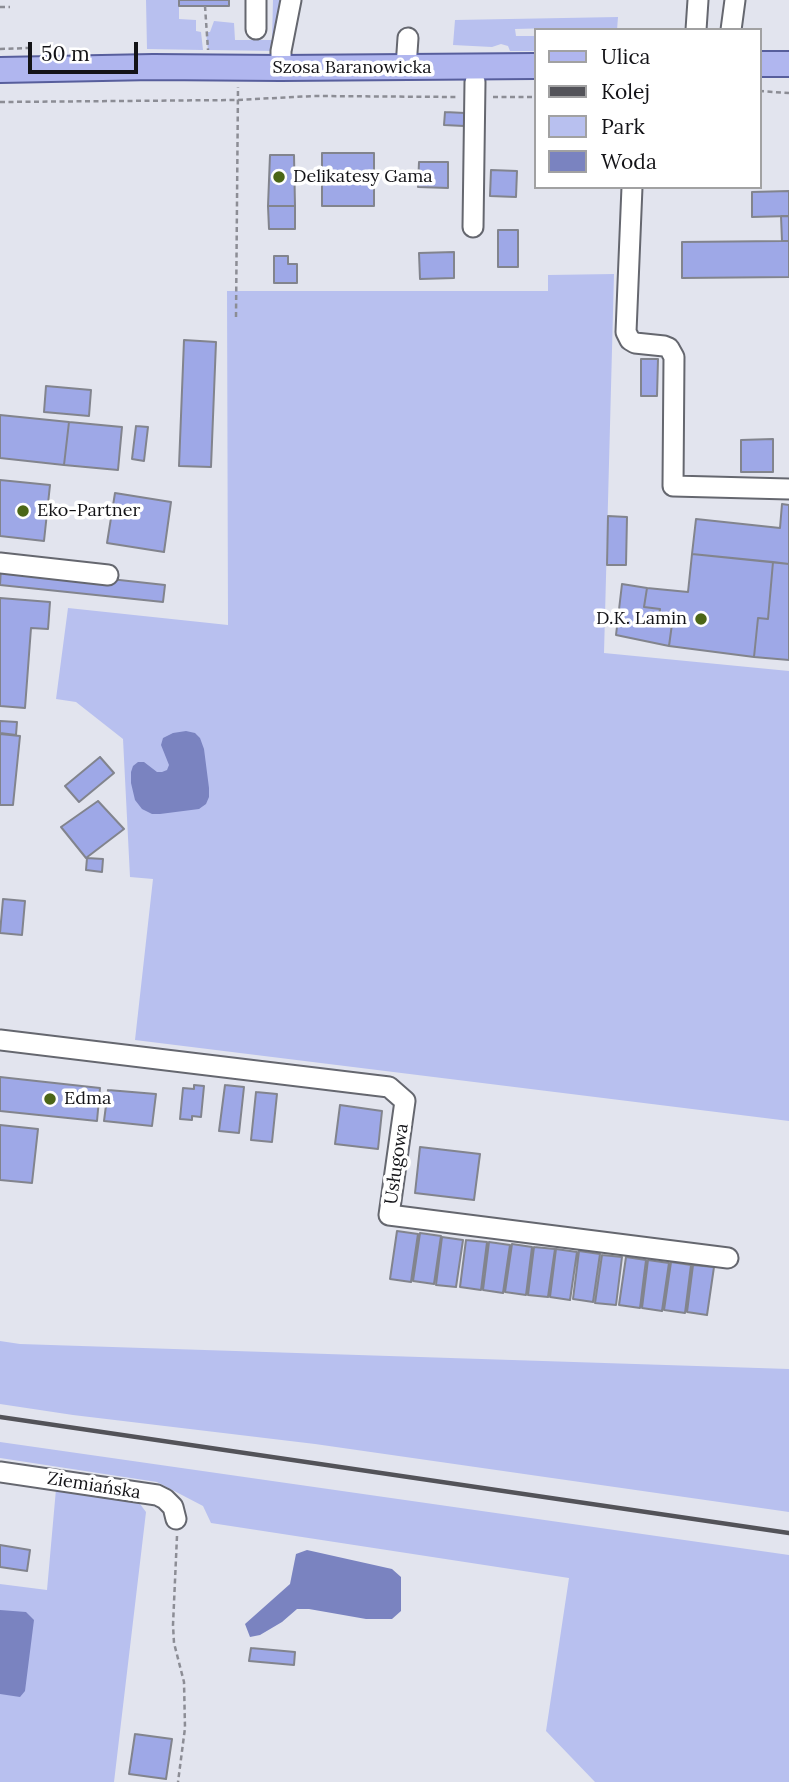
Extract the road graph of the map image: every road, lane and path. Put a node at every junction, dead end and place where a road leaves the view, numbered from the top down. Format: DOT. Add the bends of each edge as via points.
graph roads {
  1 [pos="256,0"];
  2 [pos="291,0"];
  3 [pos="687,0"];
  4 [pos="698,0"];
  5 [pos="735,0"];
  6 [pos="205,6"];
  7 [pos="0,7"];
  8 [pos="10,7"];
  9 [pos="687,28"];
  10 [pos="696,28"];
  11 [pos="731,28"];
  12 [pos="257,29"];
  13 [pos="408,37"];
  14 [pos="208,50"];
  15 [pos="761,64"];
  16 [pos="789,64"];
  17 [pos="534,66"];
  18 [pos="406,75"];
  19 [pos="281,76"];
  20 [pos="761,79"];
  21 [pos="789,79"];
  22 [pos="534,81"];
  23 [pos="3,82"];
  24 [pos="475,82"];
  25 [pos="115,84"];
  26 [pos="761,91"];
  27 [pos="238,92"];
  28 [pos="789,93"];
  29 [pos="534,97"];
  30 [pos="632,189"];
  31 [pos="473,227"];
  32 [pos="236,317"];
  33 [pos="789,489"];
  34 [pos="0,563"];
  35 [pos="108,575"];
  36 [pos="0,1041"];
  37 [pos="728,1258"];
  38 [pos="0,1472"];
  39 [pos="176,1519"];
  40 [pos="178,1782"];
  1 -- 12 [label="street"];
  2 -- 19 [label="street"];
  3 -- 9 [label="street"];
  4 -- 10 [label="street"];
  5 -- 11 [label="street"];
  6 -- 14 [label="path"];
  7 -- 8 [label="path"];
  13 -- 18 [label="street"];
  15 -- 16 [label="main road"];
  17 -- 24 [label="main road, Szosa Baranowicka"];
  18 -- 19 [label="main road, Szosa Baranowicka"];
  18 -- 24 [label="main road, Szosa Baranowicka"];
  19 -- 23 [label="main road, Szosa Baranowicka" via="153,67"];
  19 -- 25 [label="main road" via="134,78"];
  19 -- 27 [label="main road, Szosa Baranowicka"];
  20 -- 21 [label="main road"];
  22 -- 24 [label="main road, Szosa Baranowicka"];
  23 -- 25 [label="main road, Szosa Baranowicka"];
  23 -- 27 [label="path"];
  24 -- 27 [label="path" via="314,96"];
  24 -- 29 [label="path"];
  24 -- 31 [label="street"];
  25 -- 27 [label="main road, Szosa Baranowicka"];
  26 -- 28 [label="path"];
  27 -- 32 [label="path"];
  30 -- 33 [label="street" via="626,332 635,343 664,346 674,357 673,486"];
  34 -- 35 [label="street"];
  36 -- 37 [label="street, Usługowa" via="389,1087 405,1101 390,1215"];
  38 -- 39 [label="street, Ziemiańska" via="157,1496 173,1507"];
  39 -- 40 [label="path" via="173,1625 184,1682 185,1728"];
}
